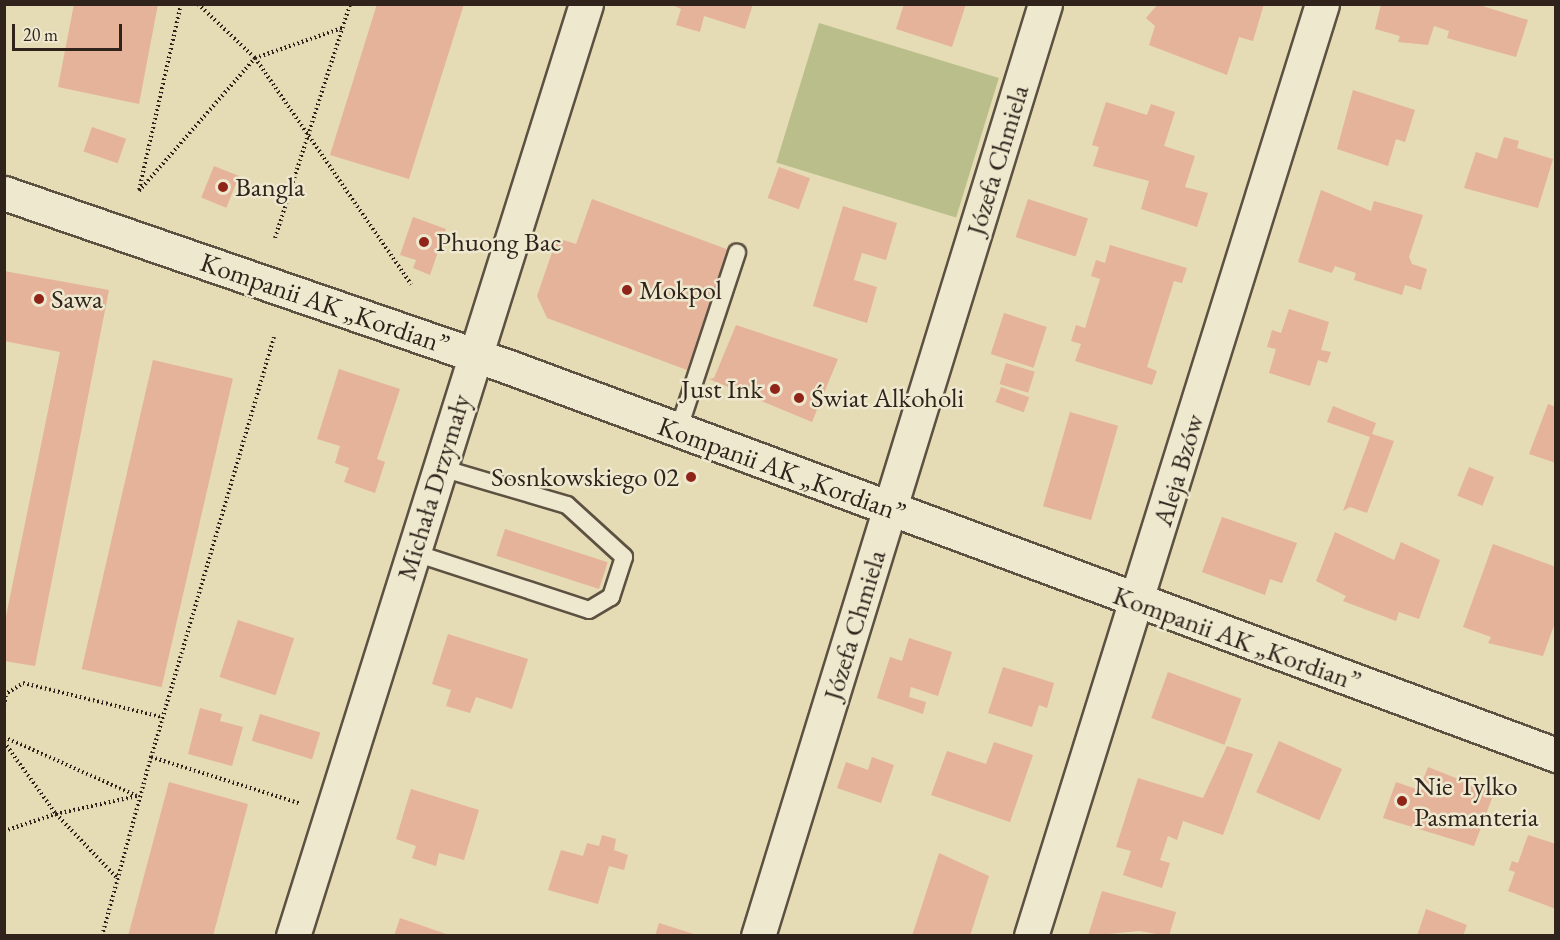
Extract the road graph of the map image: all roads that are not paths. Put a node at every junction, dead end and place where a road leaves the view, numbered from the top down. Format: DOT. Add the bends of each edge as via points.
graph roads {
  1 [pos="586,4"];
  2 [pos="1045,4"];
  3 [pos="1322,4"];
  4 [pos="4,193"];
  5 [pos="737,254"];
  6 [pos="474,355"];
  7 [pos="678,431"];
  8 [pos="438,467"];
  9 [pos="889,509"];
  10 [pos="412,552"];
  11 [pos="1137,601"];
  12 [pos="1556,755"];
  13 [pos="293,936"];
  14 [pos="758,936"];
  15 [pos="1031,936"];
  1 -- 6 [label="street, Michała Drzymały"];
  2 -- 9 [label="street, Józefa Chmiela"];
  3 -- 11 [label="street, Aleja Bzów"];
  4 -- 6 [label="street, Kompanii AK „Kordian”"];
  5 -- 7 [label="lane"];
  6 -- 7 [label="street, Kompanii AK „Kordian”"];
  6 -- 8 [label="street, Michała Drzymały"];
  7 -- 9 [label="street, Kompanii AK „Kordian”"];
  8 -- 10 [label="street, Michała Drzymały"];
  8 -- 10 [label="lane" via="567,505 624,557 611,597 589,610"];
  9 -- 11 [label="street, Kompanii AK „Kordian”"];
  9 -- 14 [label="street, Józefa Chmiela"];
  10 -- 13 [label="street, Michała Drzymały"];
  11 -- 12 [label="street, Kompanii AK „Kordian”"];
  11 -- 15 [label="street, Aleja Bzów"];
}
